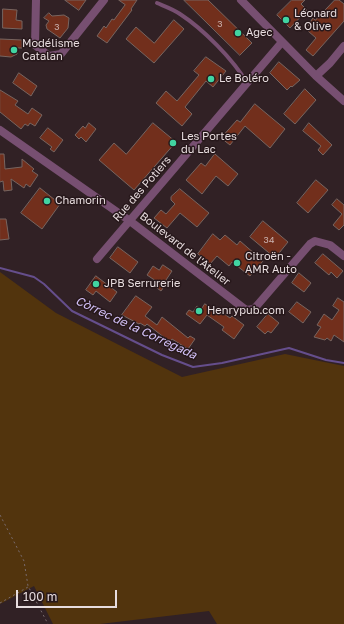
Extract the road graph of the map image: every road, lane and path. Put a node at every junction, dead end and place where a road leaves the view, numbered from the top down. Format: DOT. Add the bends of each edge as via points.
graph roads {
  1 [pos="36,0"];
  2 [pos="104,0"];
  3 [pos="241,0"];
  4 [pos="157,3"];
  5 [pos="282,42"];
  6 [pos="344,46"];
  7 [pos="316,76"];
  8 [pos="247,83"];
  9 [pos="344,101"];
  10 [pos="0,130"];
  11 [pos="130,221"];
  12 [pos="344,256"];
  13 [pos="97,259"];
  14 [pos="0,515"];
  15 [pos="28,586"];
  16 [pos="0,603"];
  17 [pos="48,624"];
  1 -- 2 [label="street" via="35,45 49,56 61,54"];
  3 -- 5 [label="street"];
  4 -- 8 [label="lane" via="178,13 204,35 231,62"];
  5 -- 7 [label="street"];
  5 -- 8 [label="street, Rue des Potiers"];
  6 -- 7 [label="street"];
  7 -- 9 [label="street"];
  8 -- 11 [label="street, Rue des Potiers"];
  10 -- 11 [label="street, Boulevard de l'Atelier"];
  11 -- 12 [label="street, Boulevard de l'Atelier" via="246,310 254,310 315,241 330,245"];
  11 -- 13 [label="street, Rue des Potiers"];
  14 -- 15 [label="path" via="24,561"];
  15 -- 16 [label="path"];
  15 -- 17 [label="path"];
}
